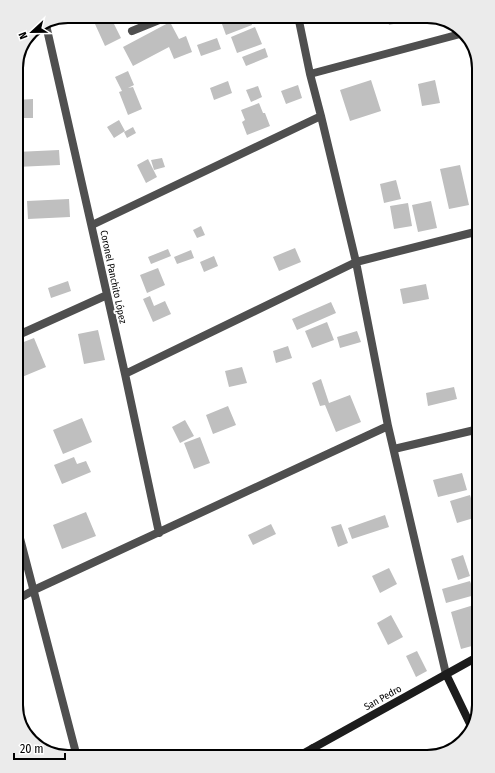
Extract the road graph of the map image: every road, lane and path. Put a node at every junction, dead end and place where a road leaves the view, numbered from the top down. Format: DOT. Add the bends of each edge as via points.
graph roads {
  1 [pos="152,23"];
  2 [pos="299,23"];
  3 [pos="47,28"];
  4 [pos="132,31"];
  5 [pos="458,35"];
  6 [pos="310,74"];
  7 [pos="321,116"];
  8 [pos="92,225"];
  9 [pos="472,233"];
  10 [pos="356,262"];
  11 [pos="107,295"];
  12 [pos="23,333"];
  13 [pos="125,374"];
  14 [pos="388,426"];
  15 [pos="472,431"];
  16 [pos="394,449"];
  17 [pos="159,533"];
  18 [pos="23,549"];
  19 [pos="34,590"];
  20 [pos="23,596"];
  21 [pos="472,660"];
  22 [pos="446,674"];
  23 [pos="469,722"];
  24 [pos="313,748"];
  25 [pos="75,750"];
  26 [pos="309,750"];
  1 -- 4 [label="street"];
  2 -- 6 [label="street"];
  3 -- 8 [label="street, Coronel Panchito López"];
  5 -- 6 [label="street"];
  6 -- 7 [label="street"];
  7 -- 8 [label="street"];
  7 -- 10 [label="street"];
  8 -- 11 [label="street, Coronel Panchito López"];
  9 -- 10 [label="street"];
  10 -- 13 [label="street"];
  10 -- 14 [label="street"];
  11 -- 12 [label="street"];
  11 -- 13 [label="street, Coronel Panchito López"];
  13 -- 17 [label="street, Coronel Panchito López"];
  14 -- 16 [label="street"];
  14 -- 17 [label="street"];
  15 -- 16 [label="street"];
  16 -- 22 [label="street"];
  17 -- 19 [label="street"];
  18 -- 19 [label="street"];
  19 -- 20 [label="street"];
  19 -- 25 [label="street"];
  21 -- 22 [label="main road, San Pedro"];
  22 -- 23 [label="main road"];
  22 -- 24 [label="main road, San Pedro"];
  24 -- 26 [label="main road, San Pedro"];
}
